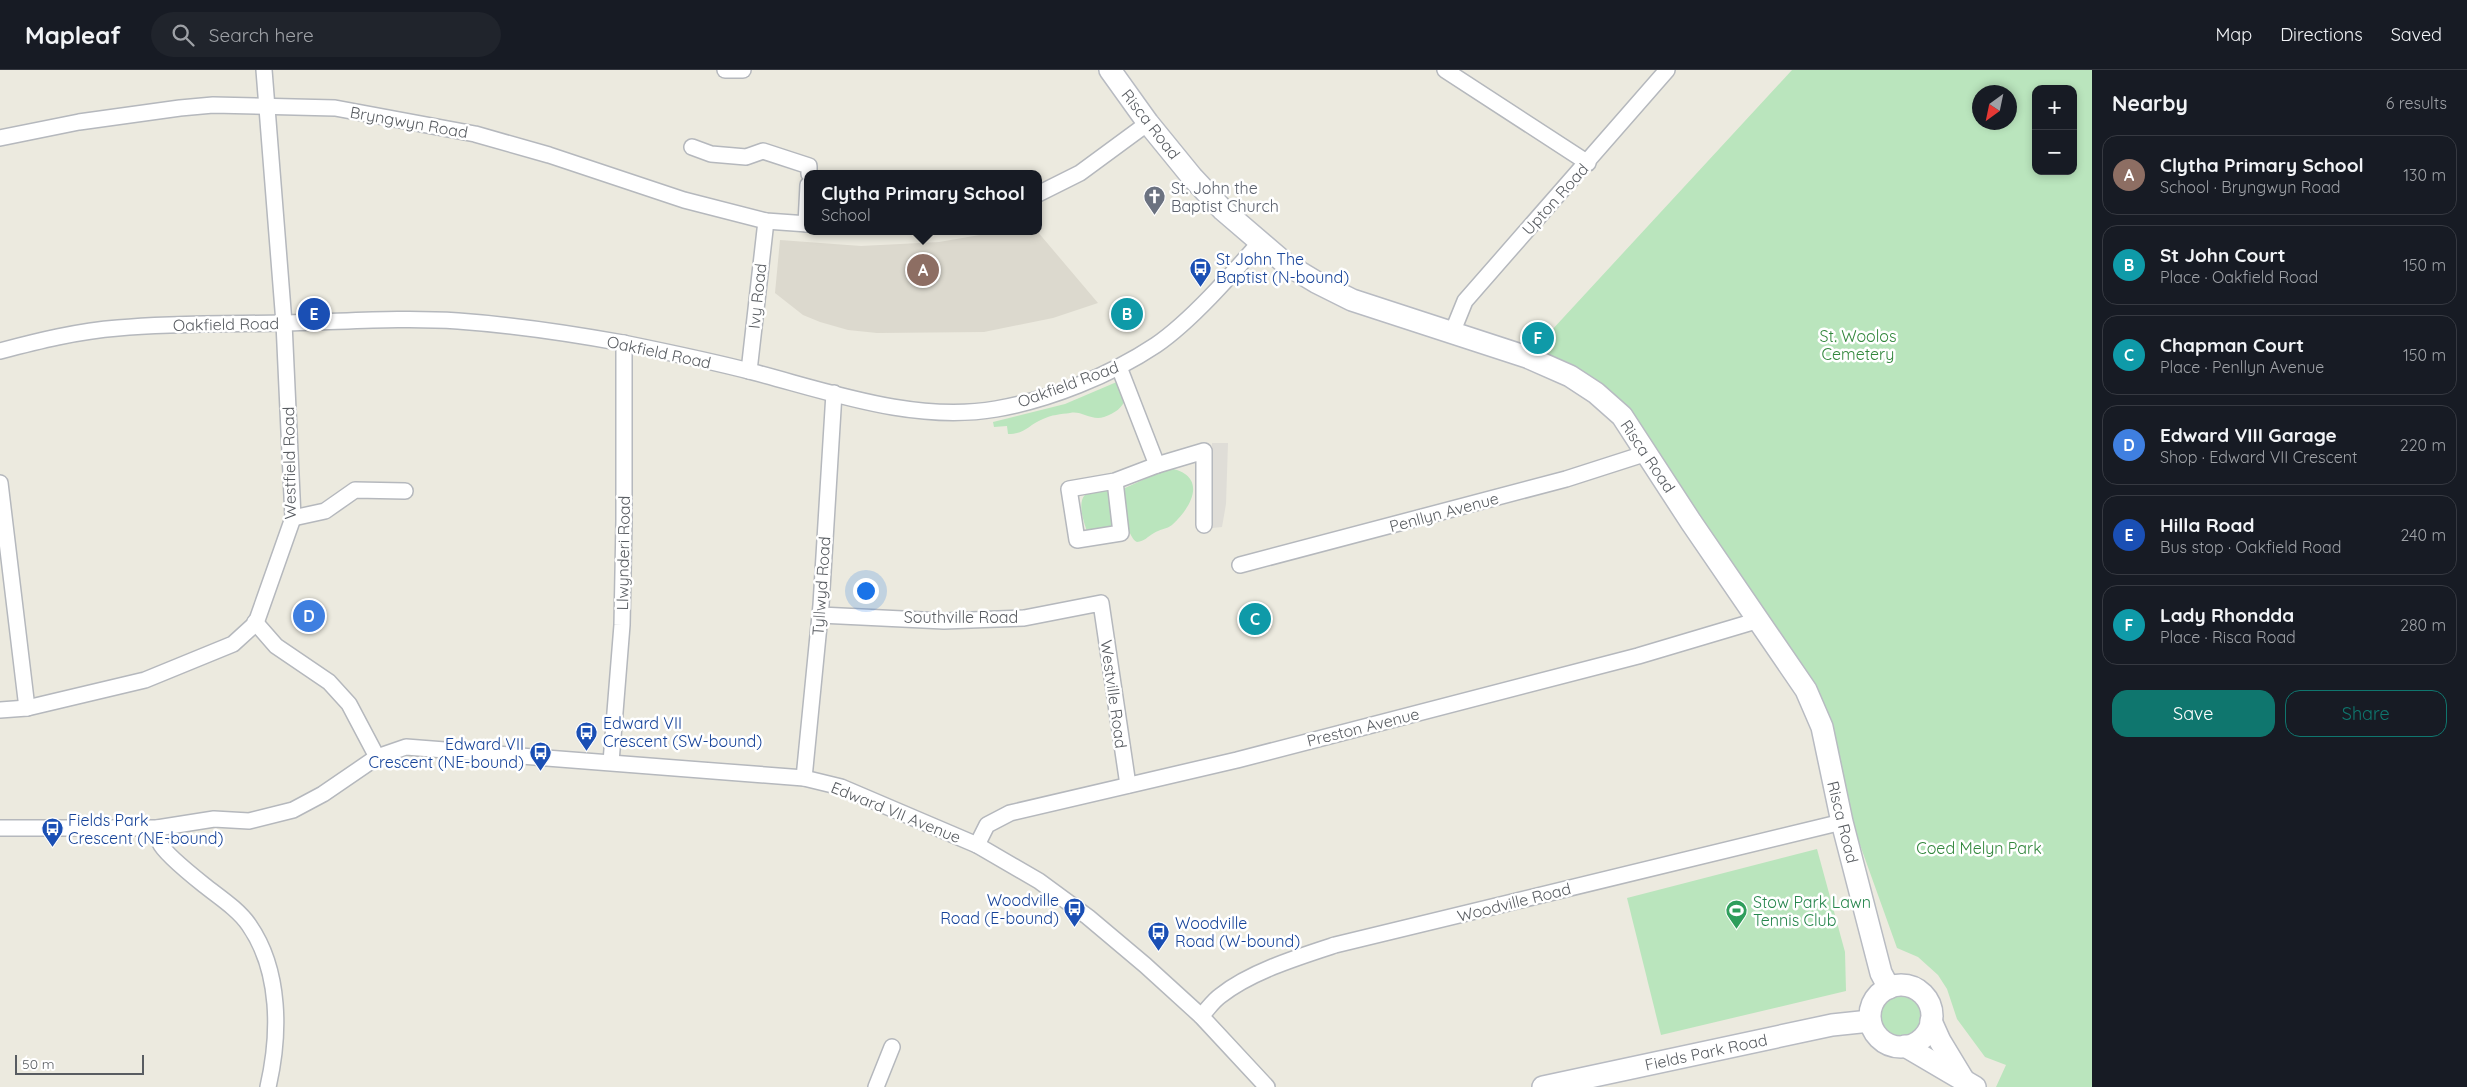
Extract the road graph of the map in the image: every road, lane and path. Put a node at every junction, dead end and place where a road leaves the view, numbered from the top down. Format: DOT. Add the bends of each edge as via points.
graph roads {
  1 [pos="264,70"];
  2 [pos="725,70"];
  3 [pos="743,70"];
  4 [pos="1110,70"];
  5 [pos="1445,70"];
  6 [pos="1667,70"];
  7 [pos="268,106"];
  8 [pos="1148,123"];
  9 [pos="0,138"];
  10 [pos="692,147"];
  11 [pos="1588,163"];
  12 [pos="809,170"];
  13 [pos="1042,192"];
  14 [pos="766,221"];
  15 [pos="804,224"];
  16 [pos="1260,242"];
  17 [pos="284,323"];
  18 [pos="1452,334"];
  19 [pos="624,344"];
  20 [pos="0,351"];
  21 [pos="1119,367"];
  22 [pos="749,371"];
  23 [pos="834,393"];
  24 [pos="1647,453"];
  25 [pos="1157,465"];
  26 [pos="1115,481"];
  27 [pos="0,483"];
  28 [pos="405,491"];
  29 [pos="293,518"];
  30 [pos="1204,525"];
  31 [pos="1240,565"];
  32 [pos="1101,603"];
  33 [pos="820,615"];
  34 [pos="1759,620"];
  35 [pos="256,622"];
  36 [pos="27,708"];
  37 [pos="0,710"];
  38 [pos="377,757"];
  39 [pos="611,762"];
  40 [pos="804,778"];
  41 [pos="1128,785"];
  42 [pos="1842,822"];
  43 [pos="0,828"];
  44 [pos="157,828"];
  45 [pos="977,845"];
  46 [pos="1889,988"];
  47 [pos="1201,1016"];
  48 [pos="1870,1021"];
  49 [pos="1932,1021"];
  50 [pos="1905,1046"];
  51 [pos="892,1047"];
  52 [pos="1969,1083"];
  53 [pos="268,1087"];
  54 [pos="876,1087"];
  55 [pos="1267,1087"];
  56 [pos="1543,1087"];
  1 -- 7 [label="street, Westfield Road"];
  2 -- 3 [label="street"];
  4 -- 8 [label="main road, Risca Road"];
  5 -- 11 [label="street"];
  6 -- 11 [label="street, Upton Road"];
  7 -- 9 [label="street, Bryngwyn Road" via="214,105 124,115"];
  7 -- 14 [label="street, Bryngwyn Road" via="335,108 475,134 684,200"];
  7 -- 17 [label="street, Westfield Road"];
  8 -- 13 [label="street" via="1080,173"];
  8 -- 16 [label="main road, Risca Road" via="1223,210"];
  10 -- 12 [label="street" via="711,154 746,157 763,151 809,166"];
  11 -- 18 [label="street, Upton Road" via="1465,301"];
  14 -- 15 [label="street, Bryngwyn Road"];
  14 -- 22 [label="street, Ivy Road"];
  16 -- 18 [label="main road, Risca Road" via="1286,264 1323,286"];
  16 -- 21 [label="street, Oakfield Road" via="1159,343"];
  17 -- 19 [label="street, Oakfield Road" via="456,321 543,330"];
  17 -- 20 [label="street, Oakfield Road" via="115,328 45,339"];
  17 -- 29 [label="street, Westfield Road"];
  18 -- 24 [label="main road, Risca Road" via="1527,357 1570,376 1622,416"];
  19 -- 22 [label="street, Oakfield Road"];
  19 -- 39 [label="street, Llwynderi Road" via="622,626"];
  21 -- 23 [label="street, Oakfield Road" via="1062,390 995,409 946,412 869,402"];
  21 -- 25 [label="street"];
  22 -- 23 [label="street, Oakfield Road"];
  23 -- 33 [label="street, Tyllwyd Road"];
  24 -- 31 [label="street, Penllyn Avenue" via="1566,479"];
  24 -- 34 [label="main road, Risca Road"];
  25 -- 26 [label="street"];
  25 -- 30 [label="street" via="1204,451"];
  26 -- 26 [label="street" via="1069,489 1077,540 1121,533"];
  27 -- 36 [label="street"];
  28 -- 29 [label="street" via="355,490 325,511"];
  29 -- 35 [label="street, Westfield Road"];
  32 -- 33 [label="street, Southville Road" via="1024,618 944,621"];
  32 -- 41 [label="street, Westville Road"];
  33 -- 40 [label="street, Tyllwyd Road"];
  34 -- 41 [label="street, Preston Avenue" via="1628,659"];
  34 -- 42 [label="main road, Risca Road" via="1806,690 1817,713"];
  35 -- 36 [label="street, Westfield Road" via="233,644 145,680"];
  35 -- 38 [label="street" via="276,646 330,682 349,704"];
  36 -- 37 [label="street, Westfield Road"];
  38 -- 39 [label="street, Edward VII Avenue" via="406,747"];
  38 -- 44 [label="street, Edward VII Avenue" via="293,810 249,821 214,819"];
  39 -- 40 [label="street, Edward VII Avenue"];
  40 -- 45 [label="street, Edward VII Avenue" via="841,787"];
  41 -- 45 [label="street, Preston Avenue" via="1010,813 987,825"];
  42 -- 46 [label="main road, Risca Road" via="1881,973"];
  42 -- 47 [label="street, Woodville Road" via="1334,945 1260,974 1219,996"];
  43 -- 44 [label="street, Edward VII Avenue"];
  44 -- 53 [label="street" via="160,844 248,924 264,950 274,987 275,1016 273,1064"];
  45 -- 47 [label="street, Edward VII Avenue" via="1039,881 1088,917"];
  46 -- 48 [label="main road" via="1872,1004"];
  46 -- 49 [label="main road" via="1903,986 1921,993 1931,1010"];
  47 -- 55 [label="street, Edward VII Avenue"];
  48 -- 50 [label="main road" via="1882,1041 1891,1046"];
  48 -- 56 [label="main road, Fields Park Road" via="1832,1025"];
  49 -- 50 [label="main road" via="1922,1039"];
  49 -- 52 [label="main road" via="1940,1041"];
  50 -- 52 [label="main road"];
  51 -- 54 [label="street"];
}
